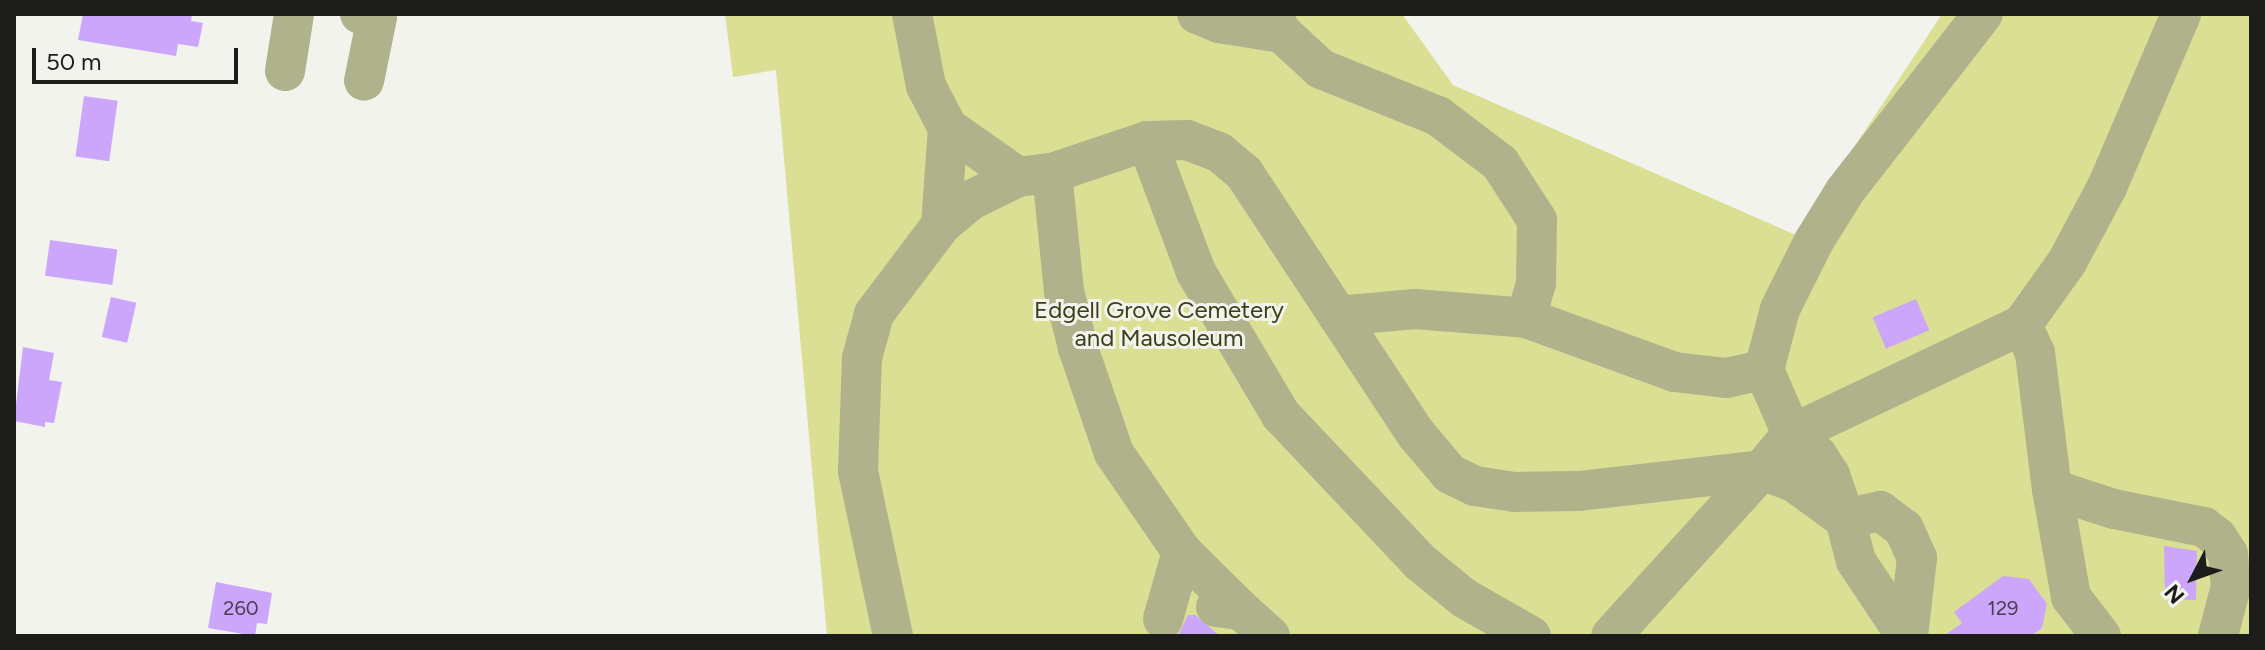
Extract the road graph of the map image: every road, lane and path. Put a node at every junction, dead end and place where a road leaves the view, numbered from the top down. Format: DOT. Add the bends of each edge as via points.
graph roads {
  1 [pos="294,14"];
  2 [pos="912,14"];
  3 [pos="1197,14"];
  4 [pos="1983,14"];
  5 [pos="2181,14"];
  6 [pos="372,15"];
  7 [pos="1276,24"];
  8 [pos="285,71"];
  9 [pos="364,81"];
  10 [pos="948,128"];
  11 [pos="1147,141"];
  12 [pos="1035,175"];
  13 [pos="941,225"];
  14 [pos="1338,316"];
  15 [pos="1526,318"];
  16 [pos="2022,325"];
  17 [pos="1764,370"];
  18 [pos="1792,434"];
  19 [pos="1762,470"];
  20 [pos="2052,489"];
  21 [pos="1845,519"];
  22 [pos="1182,552"];
  23 [pos="1256,623"];
  24 [pos="1156,627"];
  25 [pos="2091,632"];
  26 [pos="1907,635"];
  27 [pos="893,636"];
  28 [pos="1531,636"];
  29 [pos="1611,636"];
  30 [pos="2218,636"];
  1 -- 8 [label="lane"];
  2 -- 10 [label="lane" via="926,86"];
  3 -- 7 [label="lane" via="1219,23"];
  4 -- 17 [label="lane" via="1845,191 1814,241 1780,309"];
  5 -- 16 [label="lane" via="2107,187 2067,262"];
  6 -- 9 [label="lane"];
  7 -- 15 [label="lane" via="1321,69 1438,116 1500,163 1537,220 1536,283"];
  10 -- 12 [label="lane"];
  10 -- 13 [label="lane"];
  11 -- 12 [label="lane"];
  11 -- 14 [label="lane" via="1187,140 1219,152 1244,173"];
  11 -- 28 [label="lane" via="1196,272 1281,415 1420,562 1464,598"];
  12 -- 13 [label="lane" via="971,200"];
  12 -- 22 [label="lane" via="1078,348 1114,453"];
  13 -- 27 [label="lane" via="874,314 862,358 858,471"];
  14 -- 15 [label="lane" via="1415,309"];
  14 -- 19 [label="lane" via="1417,435 1450,474 1475,486 1579,491"];
  15 -- 17 [label="lane" via="1674,372 1726,378"];
  16 -- 18 [label="lane"];
  16 -- 20 [label="lane" via="2035,353"];
  17 -- 18 [label="lane"];
  18 -- 19 [label="lane"];
  18 -- 21 [label="lane" via="1817,455 1830,475"];
  19 -- 21 [label="lane" via="1794,482"];
  19 -- 29 [label="lane"];
  20 -- 25 [label="lane" via="2063,568"];
  20 -- 30 [label="lane" via="2114,509 2204,527 2217,537 2228,554 2231,586"];
  21 -- 26 [label="lane" via="1856,561"];
  21 -- 26 [label="lane" via="1880,511 1904,529 1917,558"];
  22 -- 23 [label="lane"];
  22 -- 24 [label="lane"];
  23 -- 24 [label="lane" via="1204,605"];
}
